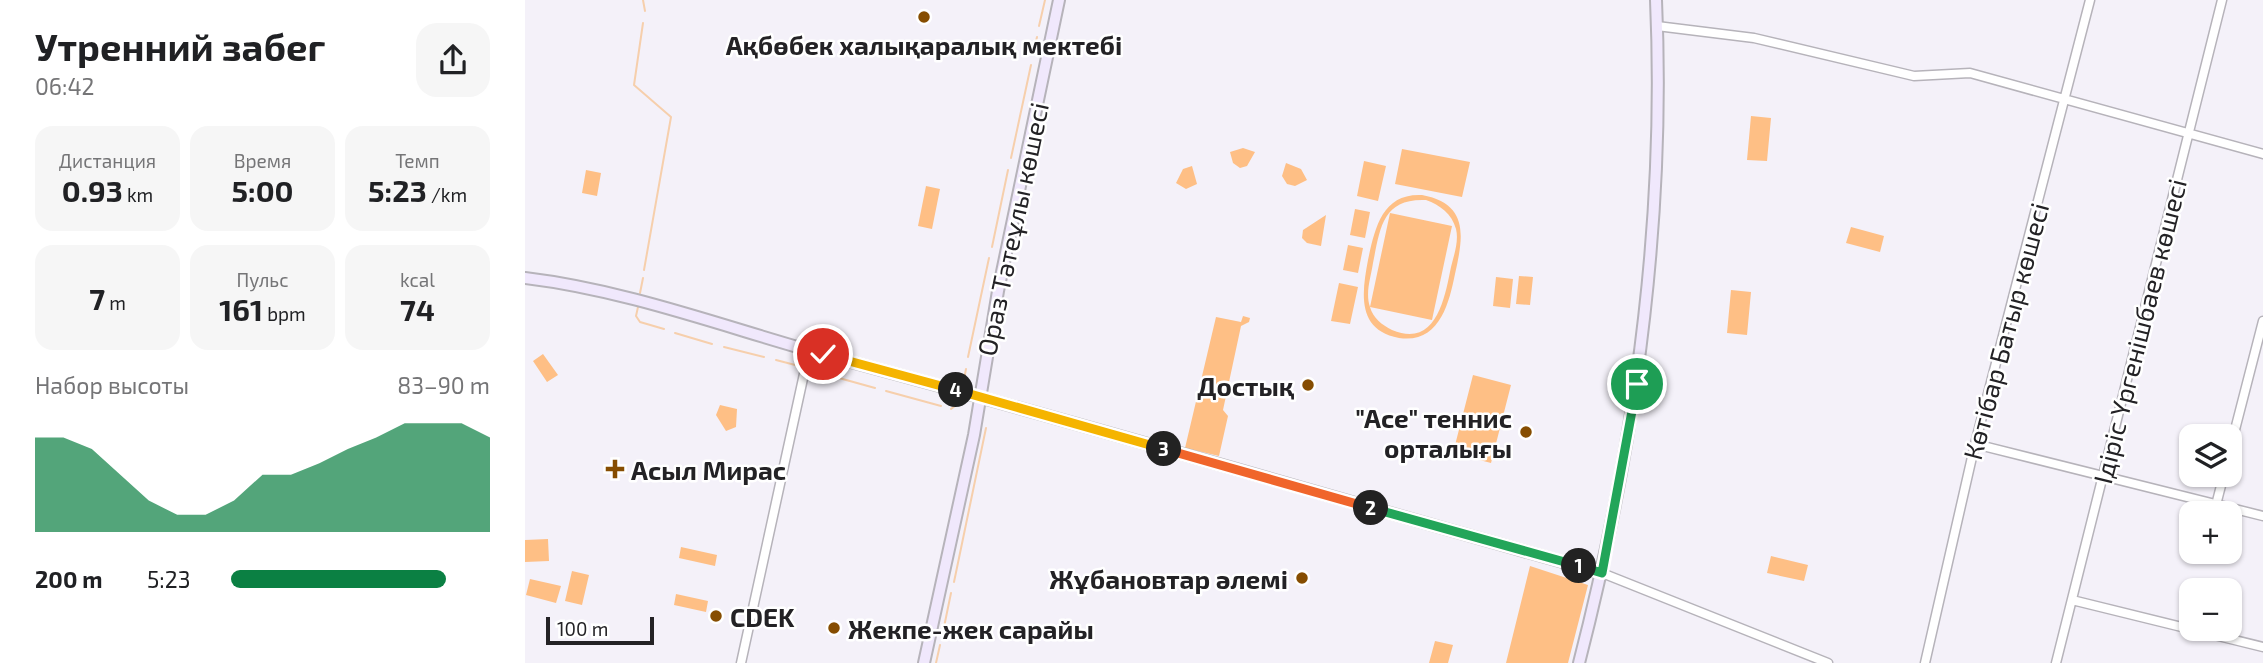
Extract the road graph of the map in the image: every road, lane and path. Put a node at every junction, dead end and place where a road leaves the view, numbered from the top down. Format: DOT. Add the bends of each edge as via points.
graph roads {
  1 [pos="1059,0"];
  2 [pos="1656,0"];
  3 [pos="2090,0"];
  4 [pos="2222,0"];
  5 [pos="1657,26"];
  6 [pos="2064,101"];
  7 [pos="2187,134"];
  8 [pos="2263,154"];
  9 [pos="525,278"];
  10 [pos="2263,321"];
  11 [pos="809,351"];
  12 [pos="979,396"];
  13 [pos="2236,424"];
  14 [pos="1975,444"];
  15 [pos="2104,475"];
  16 [pos="2201,501"];
  17 [pos="2242,511"];
  18 [pos="2263,516"];
  19 [pos="1602,573"];
  20 [pos="2072,600"];
  21 [pos="2263,647"];
  22 [pos="741,663"];
  23 [pos="923,663"];
  24 [pos="1579,663"];
  25 [pos="1828,663"];
  26 [pos="1925,663"];
  27 [pos="2056,663"];
  1 -- 12 [label="street, Ораз Тәтеұлы көшесі"];
  2 -- 5 [label="street"];
  3 -- 6 [label="street, Көтібар Батыр көшесі"];
  4 -- 7 [label="street, Ідіріс Үргенішбаев көшесі"];
  5 -- 6 [label="street" via="1754,38 1914,76 1970,73"];
  5 -- 19 [label="street" via="1650,274 1637,384"];
  6 -- 7 [label="street"];
  6 -- 14 [label="street, Көтібар Батыр көшесі"];
  7 -- 8 [label="street"];
  7 -- 15 [label="street, Ідіріс Үргенішбаев көшесі"];
  9 -- 11 [label="street" via="645,301"];
  10 -- 13 [label="street"];
  11 -- 12 [label="street"];
  11 -- 22 [label="street"];
  12 -- 19 [label="street"];
  12 -- 23 [label="street, Ораз Тәтеұлы көшесі"];
  14 -- 15 [label="street"];
  14 -- 26 [label="street, Көтібар Батыр көшесі"];
  15 -- 16 [label="street"];
  15 -- 20 [label="street, Ідіріс Үргенішбаев көшесі"];
  17 -- 18 [label="street"];
  19 -- 24 [label="street"];
  19 -- 25 [label="street"];
  20 -- 21 [label="street"];
  20 -- 27 [label="street, Ідіріс Үргенішбаев көшесі"];
}
